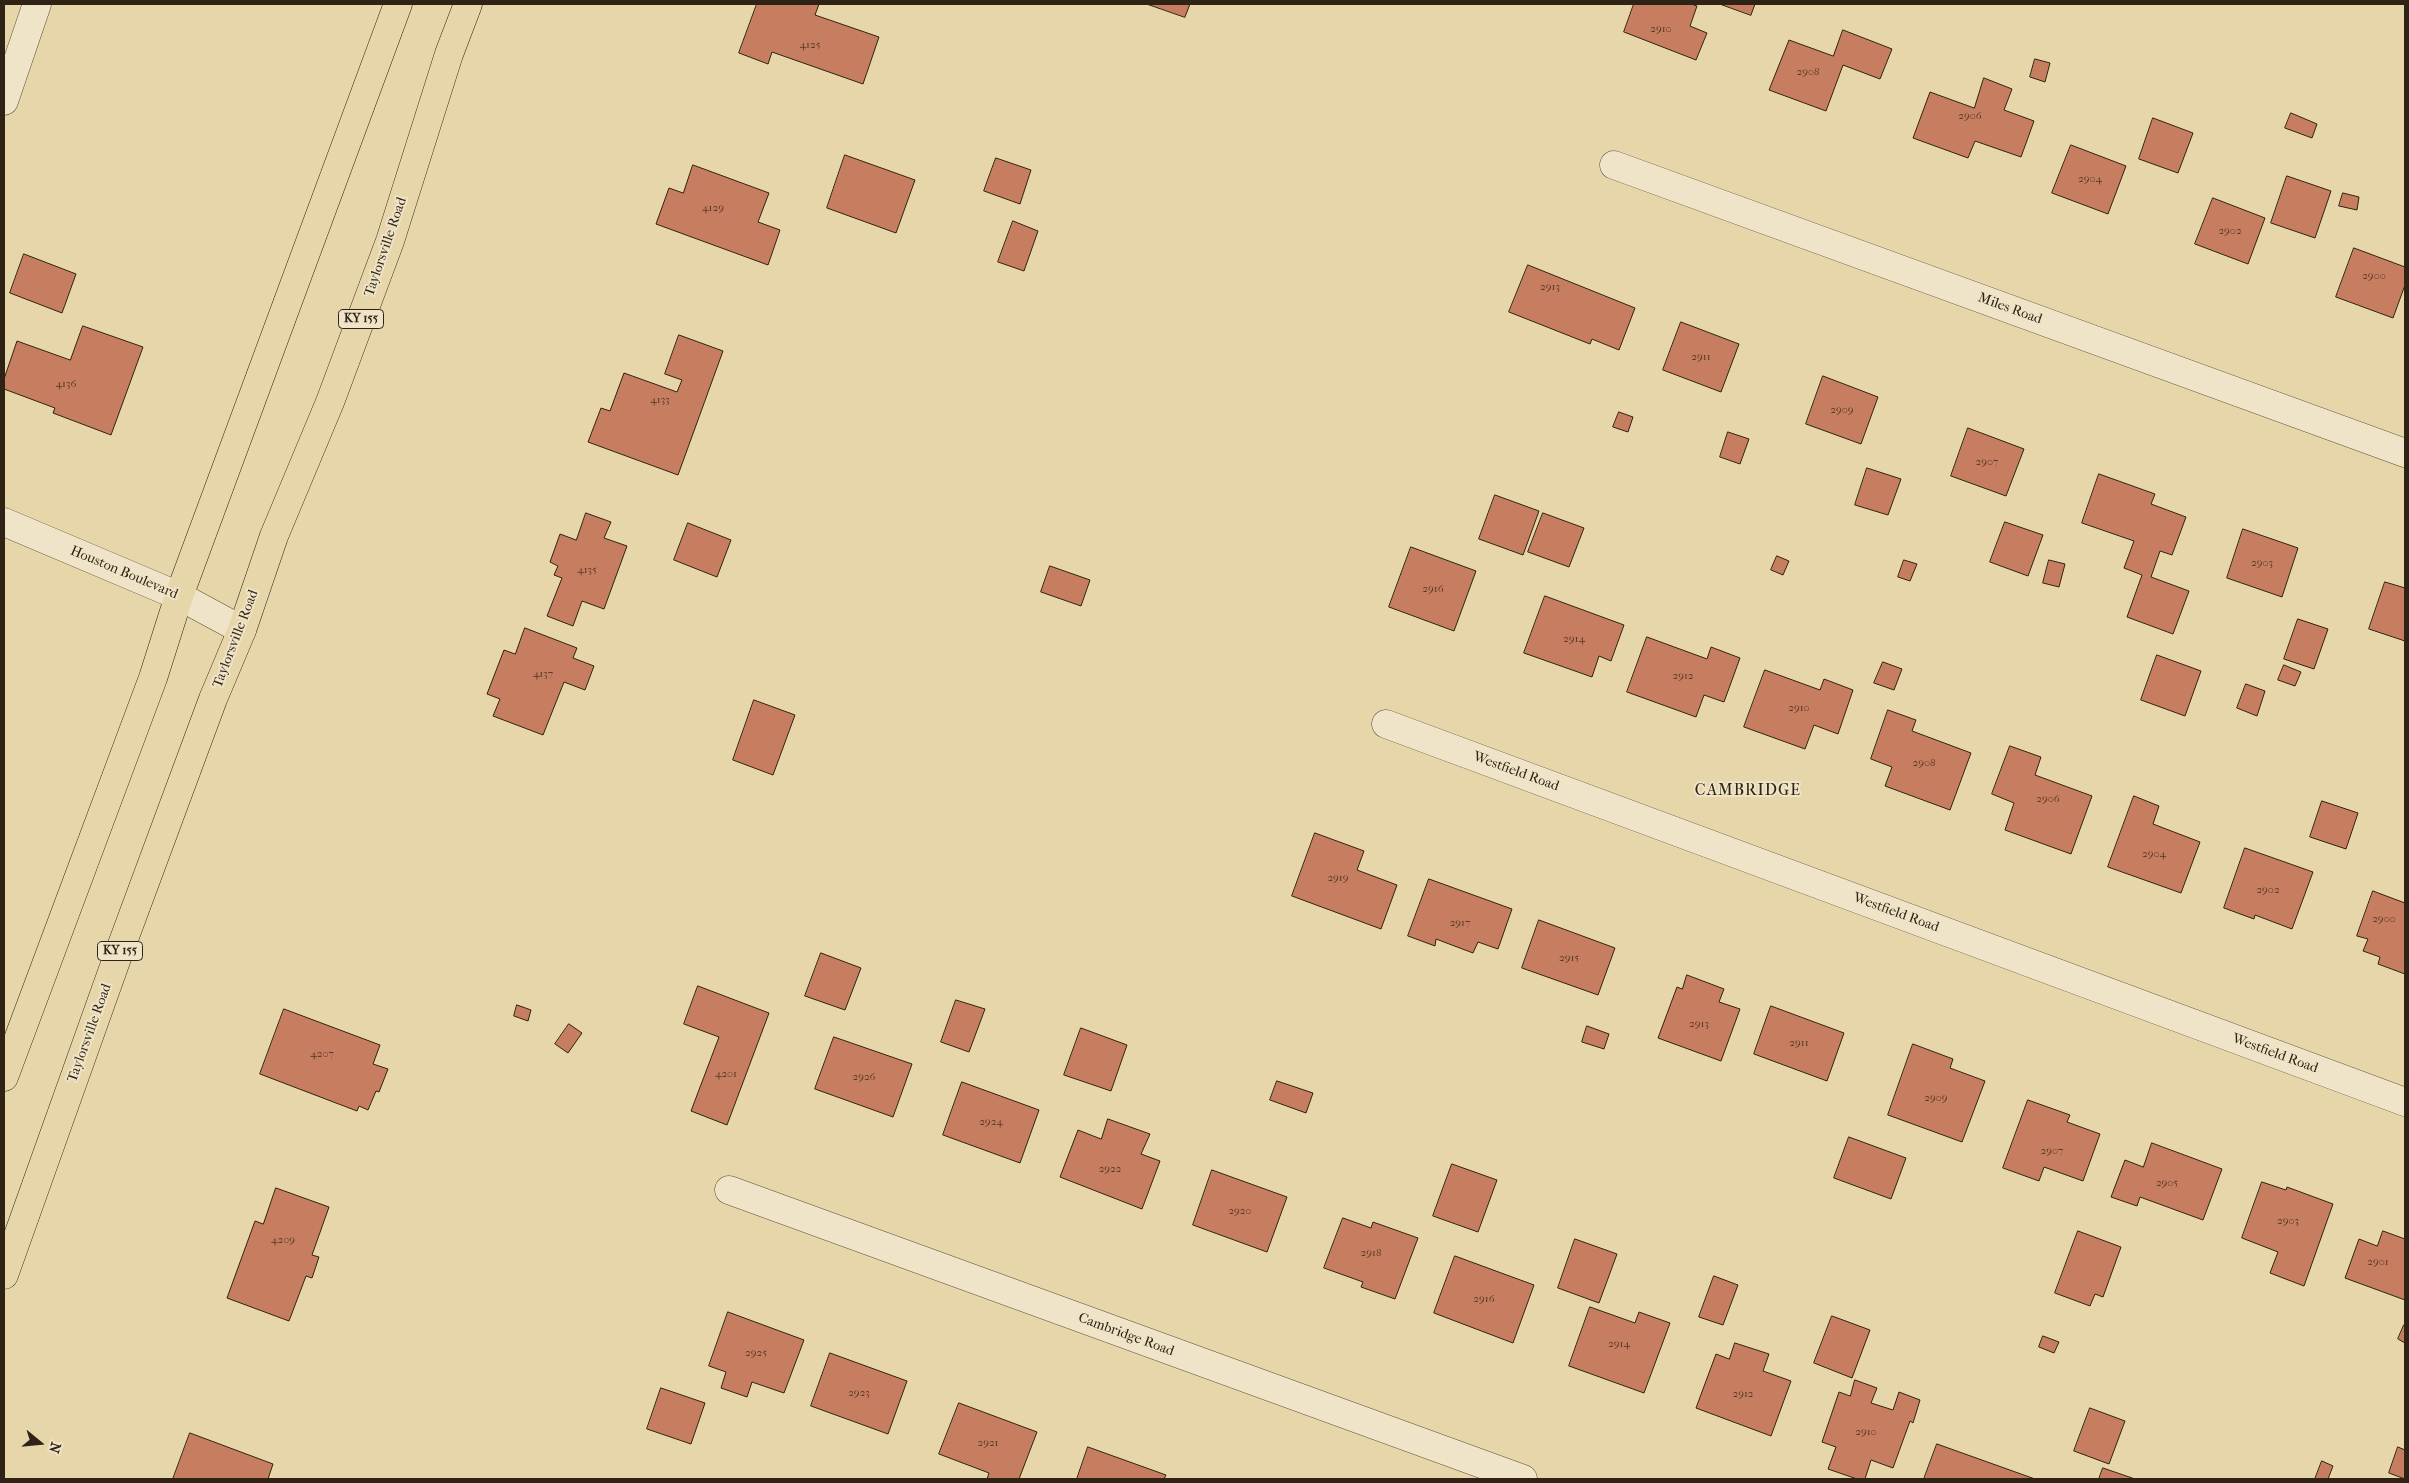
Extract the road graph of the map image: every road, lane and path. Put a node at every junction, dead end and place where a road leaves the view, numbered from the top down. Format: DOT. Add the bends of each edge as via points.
graph roads {
  1 [pos="37,4"];
  2 [pos="398,4"];
  3 [pos="468,4"];
  4 [pos="4,101"];
  5 [pos="1614,165"];
  6 [pos="2405,453"];
  7 [pos="4,522"];
  8 [pos="179,596"];
  9 [pos="242,630"];
  10 [pos="1386,724"];
  11 [pos="4,1077"];
  12 [pos="2405,1102"];
  13 [pos="729,1190"];
  14 [pos="4,1275"];
  15 [pos="1523,1479"];
  1 -- 4 [label="street"];
  2 -- 8 [label="main road"];
  3 -- 9 [label="main road, Taylorsville Road / KY 155" via="390,241 330,402 274,536"];
  5 -- 6 [label="street, Miles Road"];
  7 -- 8 [label="street, Houston Boulevard"];
  8 -- 9 [label="street, Houston Boulevard"];
  8 -- 11 [label="main road" via="153,678"];
  9 -- 14 [label="main road, Taylorsville Road / KY 155" via="126,933"];
  10 -- 12 [label="street, Westfield Road"];
  13 -- 15 [label="street, Cambridge Road"];
}
